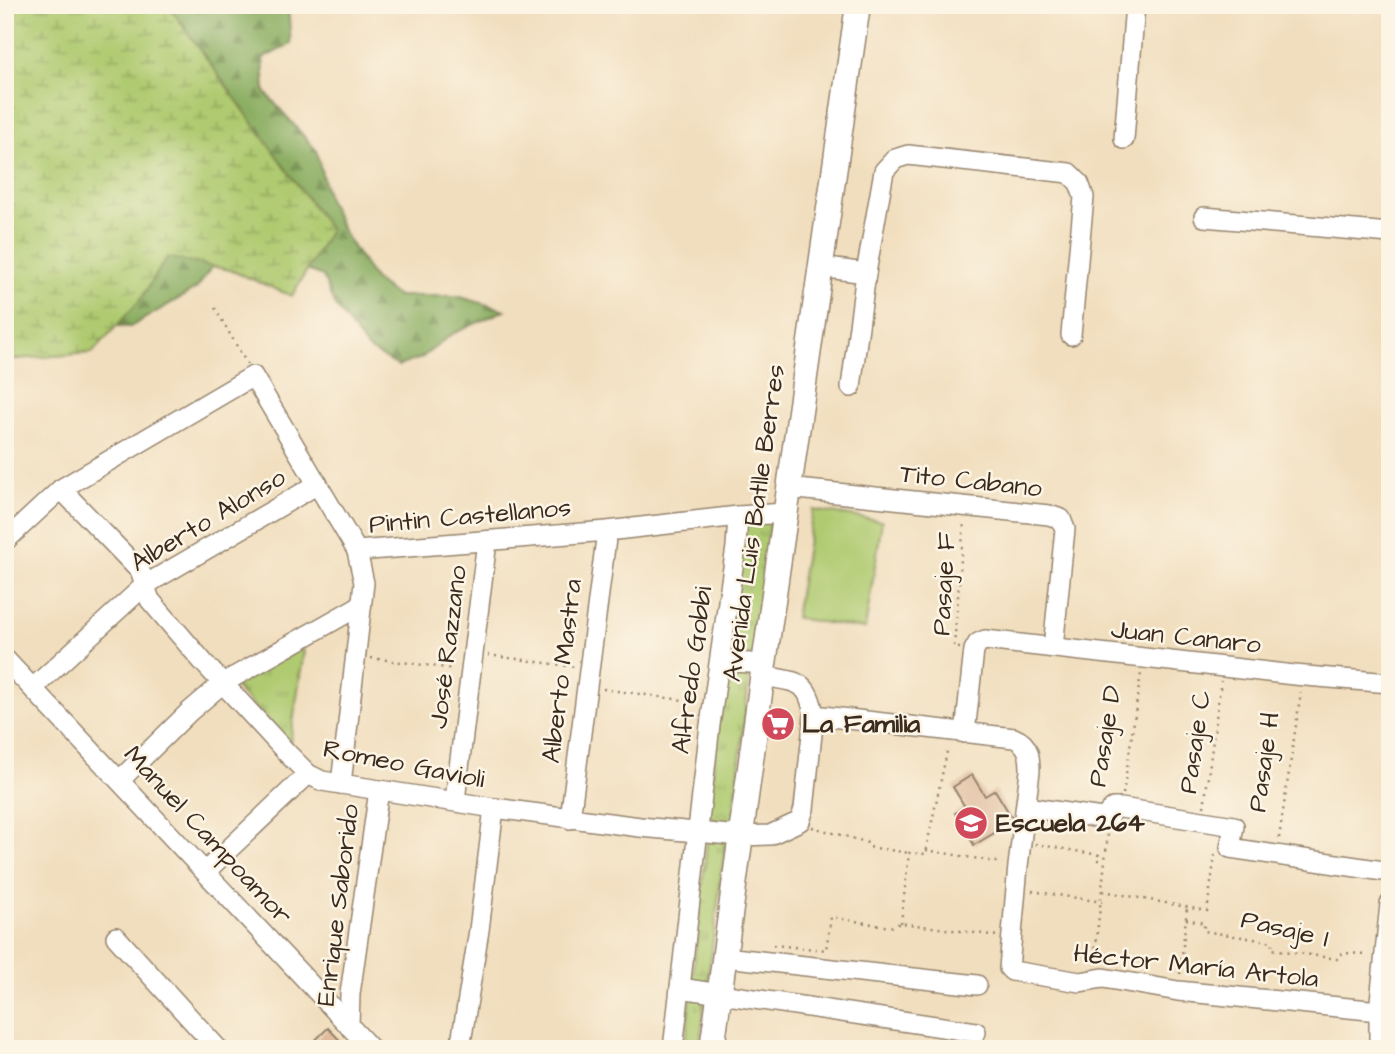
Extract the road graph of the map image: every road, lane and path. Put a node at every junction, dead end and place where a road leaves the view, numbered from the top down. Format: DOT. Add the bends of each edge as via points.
graph roads {
  1 [pos="858,5"];
  2 [pos="1135,5"];
  3 [pos="1124,139"];
  4 [pos="1204,218"];
  5 [pos="1390,233"];
  6 [pos="820,267"];
  7 [pos="866,273"];
  8 [pos="215,308"];
  9 [pos="1071,335"];
  10 [pos="253,376"];
  11 [pos="851,387"];
  12 [pos="318,485"];
  13 [pos="788,488"];
  14 [pos="61,489"];
  15 [pos="965,507"];
  16 [pos="785,513"];
  17 [pos="738,516"];
  18 [pos="607,531"];
  19 [pos="5,541"];
  20 [pos="487,541"];
  21 [pos="357,551"];
  22 [pos="145,585"];
  23 [pos="361,605"];
  24 [pos="976,646"];
  25 [pos="1053,648"];
  26 [pos="357,656"];
  27 [pos="1144,658"];
  28 [pos="5,659"];
  29 [pos="720,661"];
  30 [pos="473,662"];
  31 [pos="1223,668"];
  32 [pos="763,670"];
  33 [pos="1303,676"];
  34 [pos="587,678"];
  35 [pos="223,683"];
  36 [pos="1390,683"];
  37 [pos="33,688"];
  38 [pos="713,705"];
  39 [pos="814,715"];
  40 [pos="958,732"];
  41 [pos="309,774"];
  42 [pos="120,780"];
  43 [pos="341,784"];
  44 [pos="379,790"];
  45 [pos="455,800"];
  46 [pos="1026,807"];
  47 [pos="494,808"];
  48 [pos="1115,814"];
  49 [pos="570,819"];
  50 [pos="800,821"];
  51 [pos="1211,823"];
  52 [pos="698,831"];
  53 [pos="741,836"];
  54 [pos="1021,841"];
  55 [pos="926,850"];
  56 [pos="909,852"];
  57 [pos="1276,855"];
  58 [pos="1105,860"];
  59 [pos="1018,866"];
  60 [pos="206,871"];
  61 [pos="1390,872"];
  62 [pos="1016,889"];
  63 [pos="1103,891"];
  64 [pos="1102,902"];
  65 [pos="1390,904"];
  66 [pos="1188,908"];
  67 [pos="1207,911"];
  68 [pos="1186,919"];
  69 [pos="901,923"];
  70 [pos="116,937"];
  71 [pos="1011,938"];
  72 [pos="736,958"];
  73 [pos="1384,958"];
  74 [pos="1091,979"];
  75 [pos="977,985"];
  76 [pos="680,988"];
  77 [pos="1178,991"];
  78 [pos="720,993"];
  79 [pos="1379,1011"];
  80 [pos="349,1026"];
  81 [pos="976,1032"];
  82 [pos="1377,1040"];
  83 [pos="218,1049"];
  84 [pos="371,1049"];
  85 [pos="460,1049"];
  86 [pos="673,1049"];
  87 [pos="712,1049"];
  1 -- 6 [label="main road, Avenida Luis Batlle Berres"];
  2 -- 3 [label="street"];
  4 -- 5 [label="street"];
  6 -- 7 [label="street"];
  6 -- 13 [label="main road, Avenida Luis Batlle Berres"];
  7 -- 9 [label="street" via="884,171 895,159 908,155 1069,173 1084,197"];
  7 -- 11 [label="street"];
  8 -- 10 [label="path"];
  10 -- 12 [label="street, Pintin Castellanos"];
  10 -- 14 [label="street"];
  12 -- 21 [label="street, Pintin Castellanos"];
  12 -- 22 [label="street, Alberto Alonso"];
  13 -- 15 [label="street, Tito Cabano"];
  13 -- 16 [label="main road, Avenida Luis Batlle Berres"];
  14 -- 19 [label="street"];
  14 -- 22 [label="street, Romeo Gavioli" via="140,571"];
  15 -- 24 [label="path, Pasaje F" via="954,647"];
  15 -- 25 [label="street, Tito Cabano" via="1061,519 1065,529"];
  16 -- 17 [label="street, Pintin Castellanos"];
  16 -- 32 [label="main road, Avenida Luis Batlle Berres"];
  17 -- 18 [label="street, Pintin Castellanos"];
  17 -- 29 [label="street, Alfredo Gobbi"];
  18 -- 20 [label="street, Pintin Castellanos"];
  18 -- 34 [label="street, Alberto Mastra"];
  20 -- 21 [label="street, Pintin Castellanos"];
  20 -- 30 [label="street, José Razzano"];
  21 -- 23 [label="street" via="365,583"];
  22 -- 35 [label="street, Romeo Gavioli" via="150,600"];
  22 -- 37 [label="street, Alberto Alonso"];
  23 -- 26 [label="street"];
  23 -- 35 [label="street"];
  24 -- 25 [label="street, Juan Canaro" via="985,640"];
  24 -- 40 [label="street"];
  25 -- 27 [label="street, Juan Canaro"];
  26 -- 30 [label="path"];
  26 -- 43 [label="street"];
  27 -- 31 [label="street, Juan Canaro"];
  27 -- 48 [label="path, Pasaje D"];
  28 -- 37 [label="street, Manuel Campoamor"];
  29 -- 32 [label="street"];
  29 -- 38 [label="street, Alfredo Gobbi"];
  30 -- 34 [label="path"];
  30 -- 45 [label="street, José Razzano"];
  31 -- 33 [label="street, Juan Canaro"];
  31 -- 51 [label="path, Pasaje C"];
  32 -- 39 [label="street" via="799,683 811,696"];
  32 -- 53 [label="main road, Avenida Luis Batlle Berres"];
  33 -- 36 [label="street, Juan Canaro"];
  33 -- 57 [label="path, Pasaje H"];
  34 -- 38 [label="path"];
  34 -- 49 [label="street, Alberto Mastra"];
  35 -- 41 [label="street, Romeo Gavioli"];
  35 -- 42 [label="street"];
  37 -- 42 [label="street, Manuel Campoamor"];
  38 -- 52 [label="street, Alfredo Gobbi"];
  39 -- 40 [label="street"];
  39 -- 50 [label="street"];
  40 -- 46 [label="street" via="1021,740 1030,757"];
  40 -- 55 [label="path"];
  41 -- 43 [label="street, Romeo Gavioli"];
  41 -- 60 [label="street"];
  42 -- 60 [label="street, Manuel Campoamor"];
  43 -- 44 [label="street, Romeo Gavioli"];
  44 -- 45 [label="street, Romeo Gavioli"];
  44 -- 80 [label="street, Enrique Saborido"];
  45 -- 47 [label="street, Romeo Gavioli"];
  46 -- 48 [label="street"];
  46 -- 54 [label="street"];
  47 -- 49 [label="street, Romeo Gavioli"];
  47 -- 85 [label="street"];
  48 -- 51 [label="street"];
  48 -- 58 [label="path, Pasaje D"];
  49 -- 52 [label="street, Romeo Gavioli"];
  50 -- 53 [label="street, Romeo Gavioli" via="770,835"];
  50 -- 56 [label="path" via="866,842 869,847"];
  51 -- 57 [label="street, Pasaje H" via="1234,826 1230,848"];
  51 -- 67 [label="path, Pasaje C"];
  52 -- 53 [label="street, Romeo Gavioli"];
  52 -- 76 [label="street, Alfredo Gobbi"];
  53 -- 72 [label="main road, Avenida Luis Batlle Berres"];
  54 -- 58 [label="path" via="1099,855 1098,860"];
  54 -- 59 [label="street"];
  55 -- 56 [label="path" via="925,854"];
  55 -- 59 [label="path"];
  56 -- 69 [label="path"];
  57 -- 61 [label="street, Pasaje H"];
  58 -- 63 [label="path, Pasaje D"];
  59 -- 62 [label="street"];
  60 -- 80 [label="street, Manuel Campoamor"];
  62 -- 64 [label="path"];
  62 -- 71 [label="street"];
  63 -- 64 [label="path, Pasaje D"];
  63 -- 66 [label="path, Pasaje I"];
  64 -- 74 [label="path, Pasaje D"];
  65 -- 73 [label="street"];
  66 -- 67 [label="path, Pasaje I"];
  66 -- 68 [label="path"];
  68 -- 73 [label="path, Pasaje I" via="1205,923 1203,931 1273,942 1272,949 1337,959 1342,953"];
  68 -- 77 [label="path"];
  69 -- 71 [label="path"];
  69 -- 72 [label="path" via="890,927 831,918 826,950 774,944"];
  70 -- 83 [label="street"];
  71 -- 74 [label="street, Héctor María Artola" via="1012,971 1080,982"];
  72 -- 75 [label="street"];
  72 -- 78 [label="main road, Avenida Luis Batlle Berres"];
  73 -- 79 [label="street"];
  74 -- 77 [label="street, Héctor María Artola"];
  76 -- 78 [label="street"];
  76 -- 86 [label="street, Alfredo Gobbi"];
  77 -- 79 [label="street, Héctor María Artola"];
  78 -- 81 [label="street"];
  78 -- 87 [label="main road, Avenida Luis Batlle Berres"];
  79 -- 82 [label="street"];
  80 -- 84 [label="street, Manuel Campoamor"];
}
